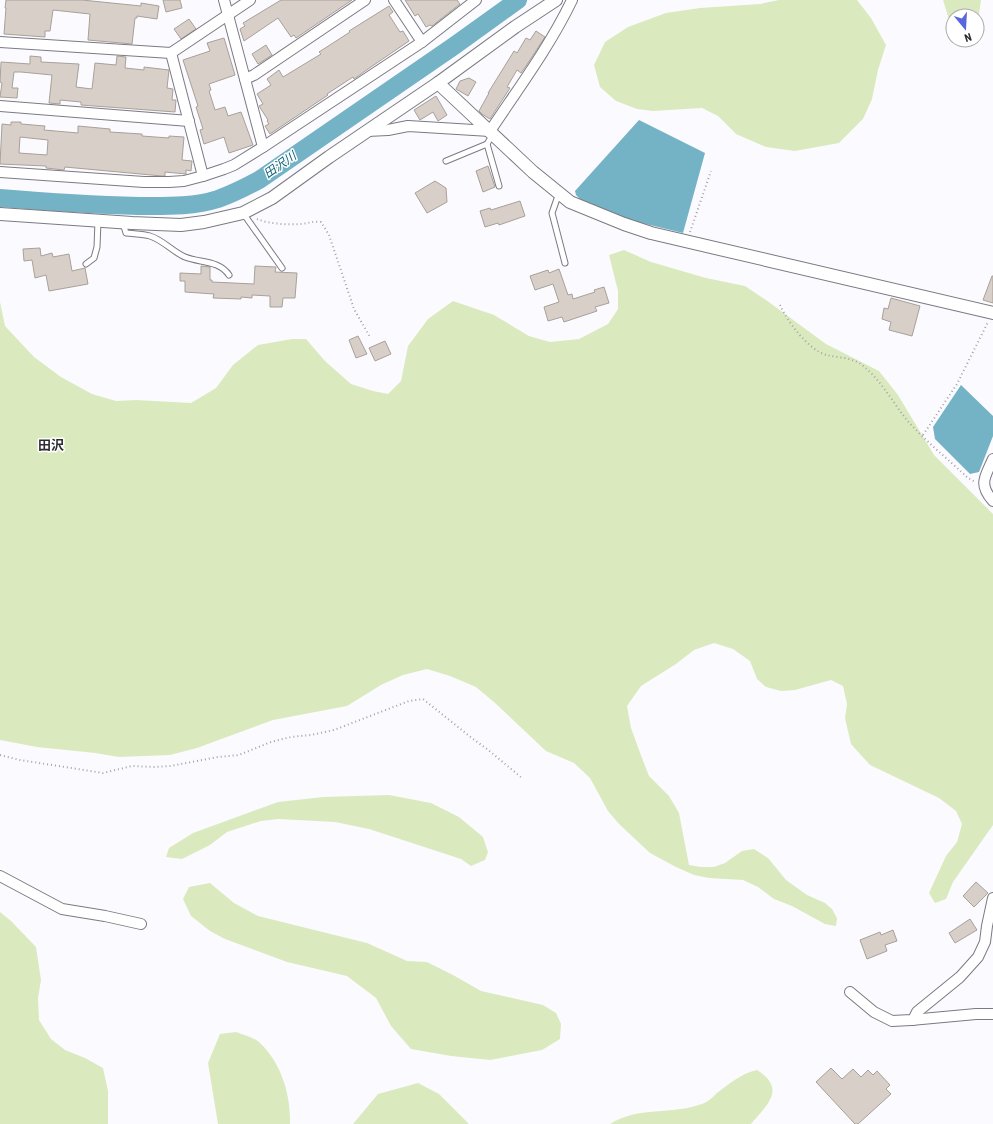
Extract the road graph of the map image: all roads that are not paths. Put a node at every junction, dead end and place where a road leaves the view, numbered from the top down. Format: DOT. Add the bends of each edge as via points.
graph roads {
  1 [pos="224,0"];
  2 [pos="250,0"];
  3 [pos="365,0"];
  4 [pos="394,0"];
  5 [pos="476,0"];
  6 [pos="556,0"];
  7 [pos="572,0"];
  8 [pos="229,14"];
  9 [pos="0,42"];
  10 [pos="422,42"];
  11 [pos="171,53"];
  12 [pos="245,79"];
  13 [pos="438,83"];
  14 [pos="0,106"];
  15 [pos="189,121"];
  16 [pos="367,131"];
  17 [pos="490,136"];
  18 [pos="263,147"];
  19 [pos="446,161"];
  20 [pos="0,172"];
  21 [pos="203,176"];
  22 [pos="499,186"];
  23 [pos="559,193"];
  24 [pos="246,212"];
  25 [pos="0,214"];
  26 [pos="98,221"];
  27 [pos="123,223"];
  28 [pos="565,263"];
  29 [pos="86,264"];
  30 [pos="282,268"];
  31 [pos="229,275"];
  32 [pos="993,313"];
  33 [pos="993,459"];
  34 [pos="993,501"];
  35 [pos="0,876"];
  36 [pos="993,898"];
  37 [pos="141,924"];
  38 [pos="850,992"];
  39 [pos="993,1014"];
  40 [pos="913,1020"];
  1 -- 8 [label="street"];
  2 -- 8 [label="street"];
  3 -- 12 [label="street"];
  4 -- 10 [label="street"];
  5 -- 10 [label="street"];
  6 -- 13 [label="street"];
  7 -- 17 [label="street"];
  8 -- 11 [label="street"];
  8 -- 12 [label="street"];
  9 -- 11 [label="street"];
  10 -- 18 [label="street"];
  11 -- 15 [label="street"];
  12 -- 18 [label="street"];
  13 -- 16 [label="street"];
  13 -- 17 [label="street"];
  14 -- 15 [label="street"];
  15 -- 21 [label="street"];
  16 -- 17 [label="street" via="408,126"];
  16 -- 24 [label="street" via="272,198"];
  17 -- 19 [label="lane"];
  17 -- 22 [label="lane"];
  17 -- 23 [label="street"];
  18 -- 21 [label="street" via="234,166"];
  20 -- 21 [label="street" via="144,182 184,181"];
  23 -- 28 [label="lane" via="552,213"];
  23 -- 32 [label="street" via="570,202 651,233"];
  24 -- 27 [label="street" via="181,225"];
  24 -- 30 [label="lane"];
  25 -- 26 [label="street"];
  26 -- 27 [label="street"];
  26 -- 29 [label="lane" via="94,258"];
  27 -- 31 [label="lane" via="126,233 151,236 185,257 219,266"];
  33 -- 34 [label="street" via="984,482 985,491"];
  35 -- 37 [label="street" via="62,909"];
  36 -- 40 [label="street" via="985,942 978,957 960,977 917,1012"];
  38 -- 40 [label="street" via="874,1012 892,1021"];
  39 -- 40 [label="street"];
}
